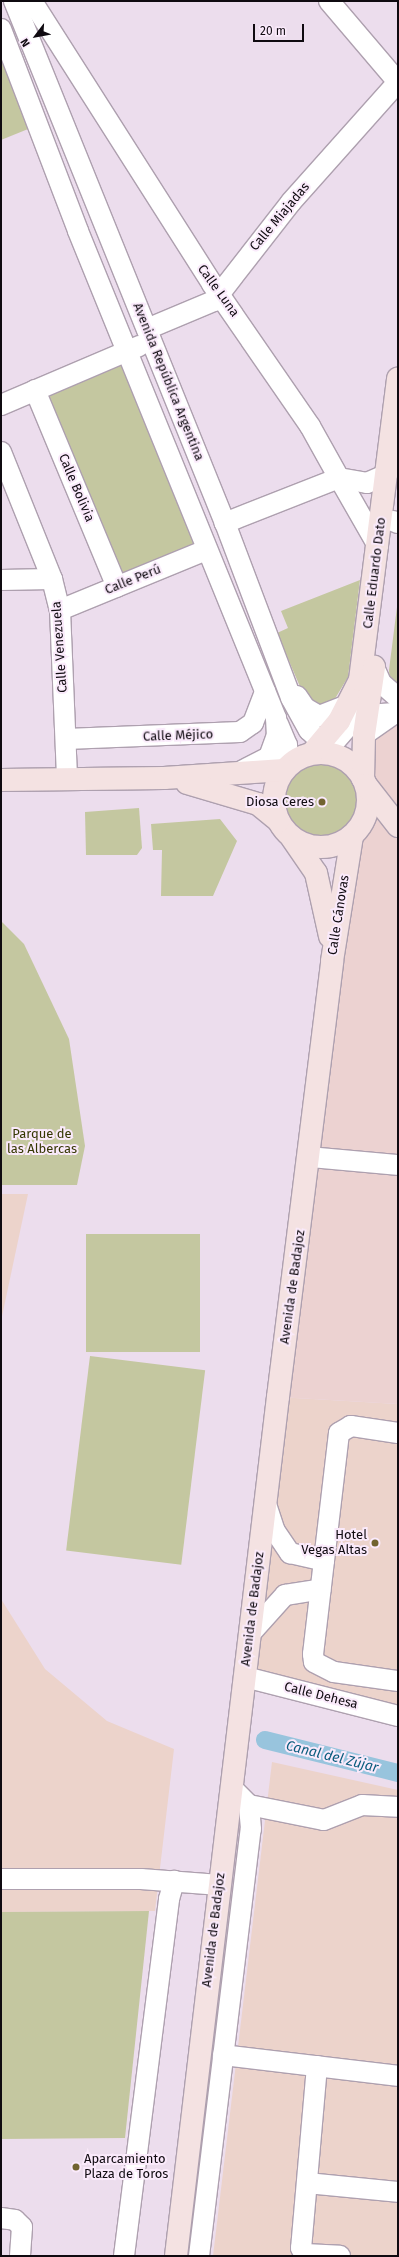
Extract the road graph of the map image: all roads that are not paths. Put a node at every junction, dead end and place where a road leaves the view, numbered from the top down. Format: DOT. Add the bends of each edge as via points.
graph roads {
  1 [pos="14,1"];
  2 [pos="32,1"];
  3 [pos="329,1"];
  4 [pos="1,29"];
  5 [pos="6,54"];
  6 [pos="398,82"];
  7 [pos="219,294"];
  8 [pos="150,335"];
  9 [pos="126,350"];
  10 [pos="398,378"];
  11 [pos="35,390"];
  12 [pos="1,405"];
  13 [pos="1,452"];
  14 [pos="392,477"];
  15 [pos="339,478"];
  16 [pos="396,522"];
  17 [pos="225,523"];
  18 [pos="378,546"];
  19 [pos="206,550"];
  20 [pos="52,579"];
  21 [pos="1,580"];
  22 [pos="117,587"];
  23 [pos="60,610"];
  24 [pos="374,667"];
  25 [pos="282,673"];
  26 [pos="265,692"];
  27 [pos="397,707"];
  28 [pos="276,718"];
  29 [pos="360,718"];
  30 [pos="66,739"];
  31 [pos="324,750"];
  32 [pos="286,768"];
  33 [pos="242,771"];
  34 [pos="164,778"];
  35 [pos="1,780"];
  36 [pos="67,780"];
  37 [pos="365,782"];
  38 [pos="278,820"];
  39 [pos="398,826"];
  40 [pos="355,832"];
  41 [pos="398,834"];
  42 [pos="292,838"];
  43 [pos="332,961"];
  44 [pos="310,1157"];
  45 [pos="398,1165"];
  46 [pos="398,1433"];
  47 [pos="266,1501"];
  48 [pos="290,1553"];
  49 [pos="324,1561"];
  50 [pos="258,1568"];
  51 [pos="321,1589"];
  52 [pos="285,1595"];
  53 [pos="250,1635"];
  54 [pos="245,1677"];
  55 [pos="398,1681"];
  56 [pos="398,1716"];
  57 [pos="231,1787"];
  58 [pos="249,1804"];
  59 [pos="398,1807"];
  60 [pos="1,1879"];
  61 [pos="174,1881"];
  62 [pos="220,1885"];
  63 [pos="223,2055"];
  64 [pos="317,2066"];
  65 [pos="398,2076"];
  66 [pos="307,2183"];
  67 [pos="398,2192"];
  68 [pos="1,2218"];
  69 [pos="20,2256"];
  70 [pos="124,2256"];
  71 [pos="176,2256"];
  72 [pos="199,2256"];
  73 [pos="340,2256"];
  1 -- 8 [label="street, Avenida República Argentina"];
  2 -- 7 [label="street, Calle Luna"];
  3 -- 6 [label="street"];
  4 -- 5 [label="street, Avenida República Argentina"];
  5 -- 9 [label="street, Avenida República Argentina"];
  6 -- 7 [label="street, Calle Miajadas" via="291,202"];
  7 -- 8 [label="street, Calle Miajadas" via="214,301"];
  7 -- 15 [label="street, Calle Luna" via="310,426"];
  8 -- 9 [label="street, Calle Miajadas"];
  8 -- 17 [label="street, Avenida República Argentina"];
  9 -- 11 [label="street"];
  9 -- 19 [label="street, Avenida República Argentina"];
  10 -- 14 [label="main road, Calle Eduardo Dato"];
  11 -- 12 [label="street"];
  11 -- 22 [label="street, Calle Bolivia"];
  13 -- 20 [label="street, Calle Venezuela"];
  14 -- 15 [label="street" via="367,483"];
  14 -- 16 [label="main road, Calle Eduardo Dato"];
  14 -- 18 [label="main road, Calle Eduardo Dato"];
  15 -- 17 [label="street"];
  15 -- 18 [label="street, Calle Luna"];
  16 -- 24 [label="main road, Calle Eduardo Dato"];
  17 -- 25 [label="street, Avenida República Argentina"];
  18 -- 29 [label="main road, Calle Eduardo Dato" via="360,680"];
  19 -- 22 [label="street, Calle Perú"];
  19 -- 26 [label="street, Avenida República Argentina"];
  20 -- 21 [label="street"];
  20 -- 23 [label="street, Calle Venezuela"];
  22 -- 23 [label="street, Calle Perú"];
  23 -- 30 [label="street, Calle Venezuela"];
  24 -- 27 [label="street"];
  24 -- 29 [label="main road, Calle Eduardo Dato"];
  25 -- 29 [label="street" via="312,714"];
  25 -- 31 [label="street, Avenida República Argentina" via="298,713"];
  26 -- 28 [label="street, Avenida República Argentina"];
  26 -- 30 [label="street, Calle Méjico" via="253,723 240,732"];
  27 -- 29 [label="street"];
  28 -- 32 [label="street, Avenida República Argentina" via="287,745"];
  28 -- 33 [label="street, Avenida República Argentina" via="277,736 269,757"];
  29 -- 31 [label="main road, Calle Eduardo Dato"];
  29 -- 37 [label="main road, Calle Eduardo Dato"];
  30 -- 36 [label="street, Calle Venezuela"];
  31 -- 32 [label="main road"];
  31 -- 37 [label="main road" via="348,761"];
  32 -- 33 [label="main road"];
  32 -- 38 [label="main road" via="274,791"];
  33 -- 34 [label="main road"];
  34 -- 36 [label="main road"];
  34 -- 38 [label="main road" via="230,793 258,804"];
  35 -- 36 [label="main road"];
  37 -- 39 [label="main road"];
  37 -- 40 [label="main road" via="368,805"];
  38 -- 42 [label="main road"];
  40 -- 41 [label="main road" via="380,825"];
  40 -- 42 [label="main road" via="331,846 317,847"];
  40 -- 43 [label="main road, Calle Cánovas"];
  42 -- 43 [label="main road, Calle Cánovas" via="316,873 328,917"];
  43 -- 44 [label="main road, Avenida de Badajoz"];
  44 -- 45 [label="street"];
  44 -- 47 [label="main road, Avenida de Badajoz"];
  46 -- 49 [label="street" via="350,1426 340,1432"];
  47 -- 48 [label="street" via="275,1531"];
  47 -- 50 [label="main road, Avenida de Badajoz"];
  48 -- 49 [label="street"];
  48 -- 50 [label="street" via="270,1555"];
  49 -- 51 [label="street"];
  50 -- 52 [label="street" via="266,1588"];
  50 -- 53 [label="main road, Avenida de Badajoz"];
  51 -- 52 [label="street"];
  51 -- 55 [label="street" via="314,1662 340,1673"];
  52 -- 53 [label="street" via="275,1602"];
  53 -- 54 [label="main road, Avenida de Badajoz"];
  54 -- 56 [label="street, Calle Dehesa"];
  54 -- 57 [label="main road, Avenida de Badajoz"];
  57 -- 58 [label="street"];
  57 -- 62 [label="main road, Avenida de Badajoz"];
  58 -- 59 [label="street" via="324,1820 362,1805"];
  58 -- 63 [label="street" via="251,1829"];
  60 -- 61 [label="street"];
  61 -- 62 [label="street"];
  61 -- 70 [label="street" via="168,1899"];
  62 -- 71 [label="main road, Avenida de Badajoz"];
  63 -- 64 [label="street"];
  63 -- 72 [label="street"];
  64 -- 65 [label="street"];
  64 -- 66 [label="street"];
  66 -- 67 [label="street"];
  66 -- 73 [label="street" via="301,2248 305,2254"];
  68 -- 69 [label="street" via="15,2220 22,2227"];
}
